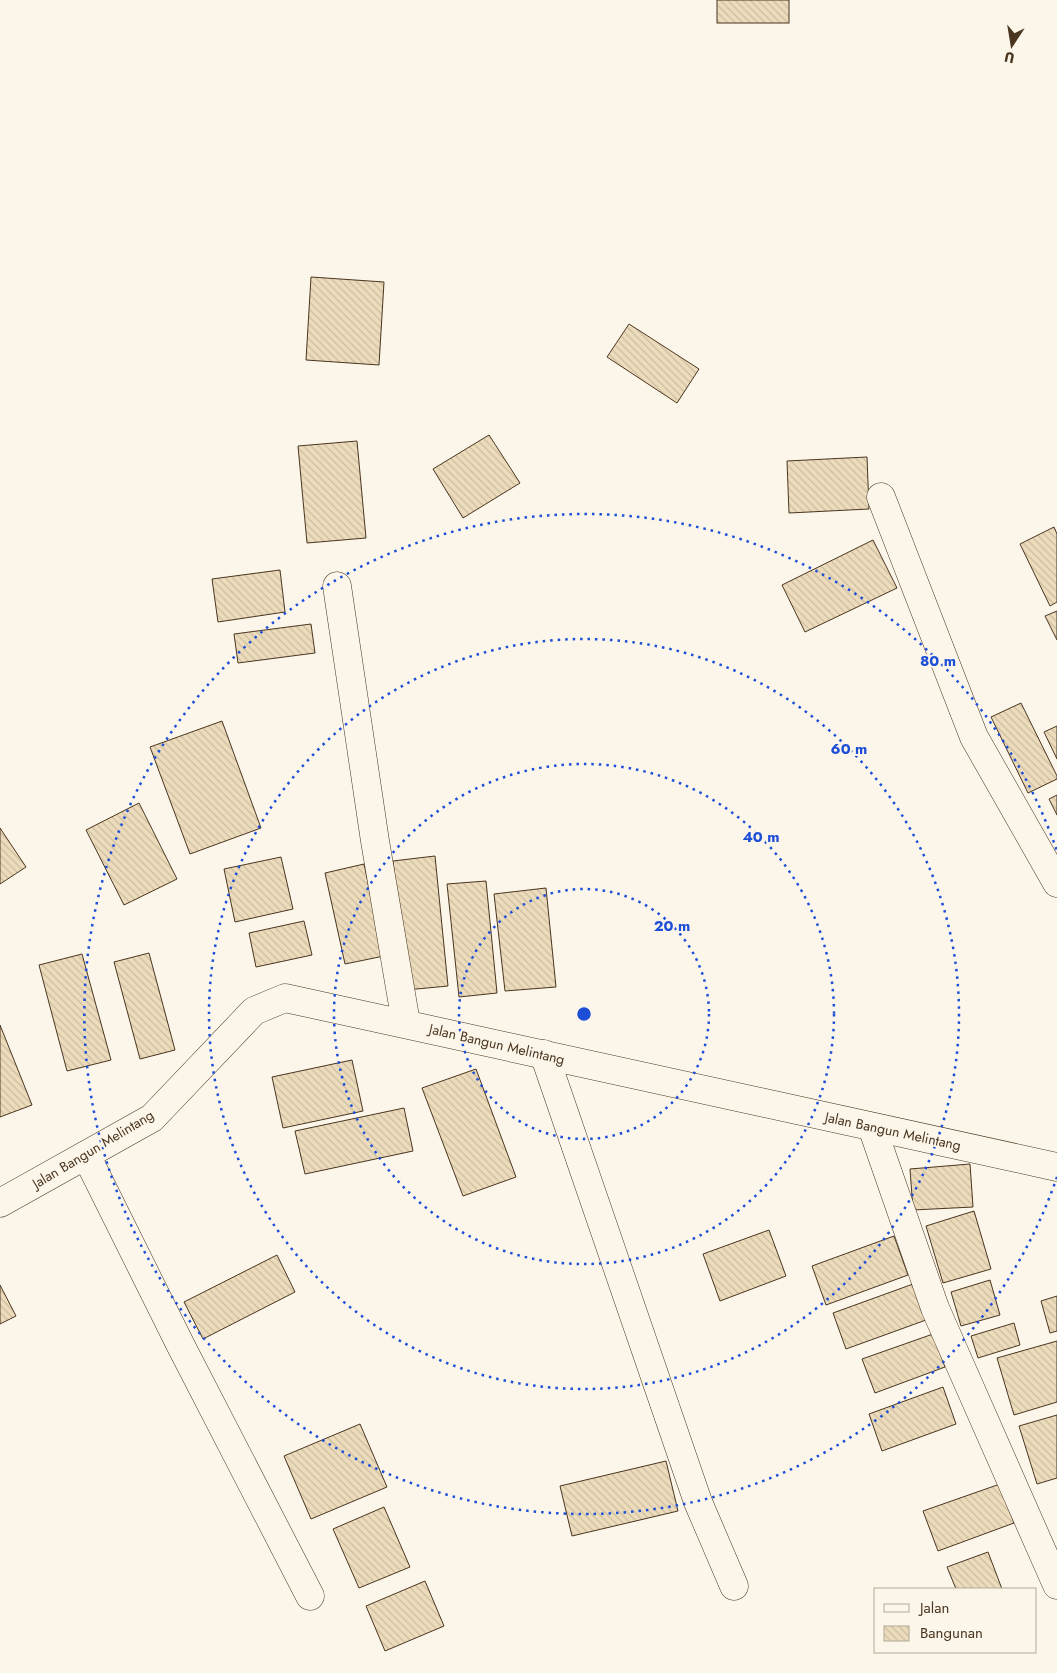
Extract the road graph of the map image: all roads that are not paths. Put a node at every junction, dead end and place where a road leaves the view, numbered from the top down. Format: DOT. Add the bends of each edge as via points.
graph roads {
  1 [pos="880,497"];
  2 [pos="337,586"];
  3 [pos="1057,883"];
  4 [pos="406,1023"];
  5 [pos="544,1054"];
  6 [pos="872,1127"];
  7 [pos="86,1155"];
  8 [pos="1057,1167"];
  9 [pos="0,1204"];
  10 [pos="1057,1585"];
  11 [pos="734,1586"];
  12 [pos="310,1596"];
  1 -- 3 [label="street" via="974,737"];
  2 -- 4 [label="street"];
  4 -- 5 [label="street, Jalan Bangun Melintang"];
  4 -- 7 [label="street, Jalan Bangun Melintang" via="285,998 254,1011 152,1118"];
  5 -- 6 [label="street, Jalan Bangun Melintang"];
  5 -- 11 [label="street" via="698,1502"];
  6 -- 8 [label="street, Jalan Bangun Melintang"];
  6 -- 10 [label="street" via="935,1308"];
  7 -- 9 [label="street, Jalan Bangun Melintang"];
  7 -- 12 [label="street"];
}
